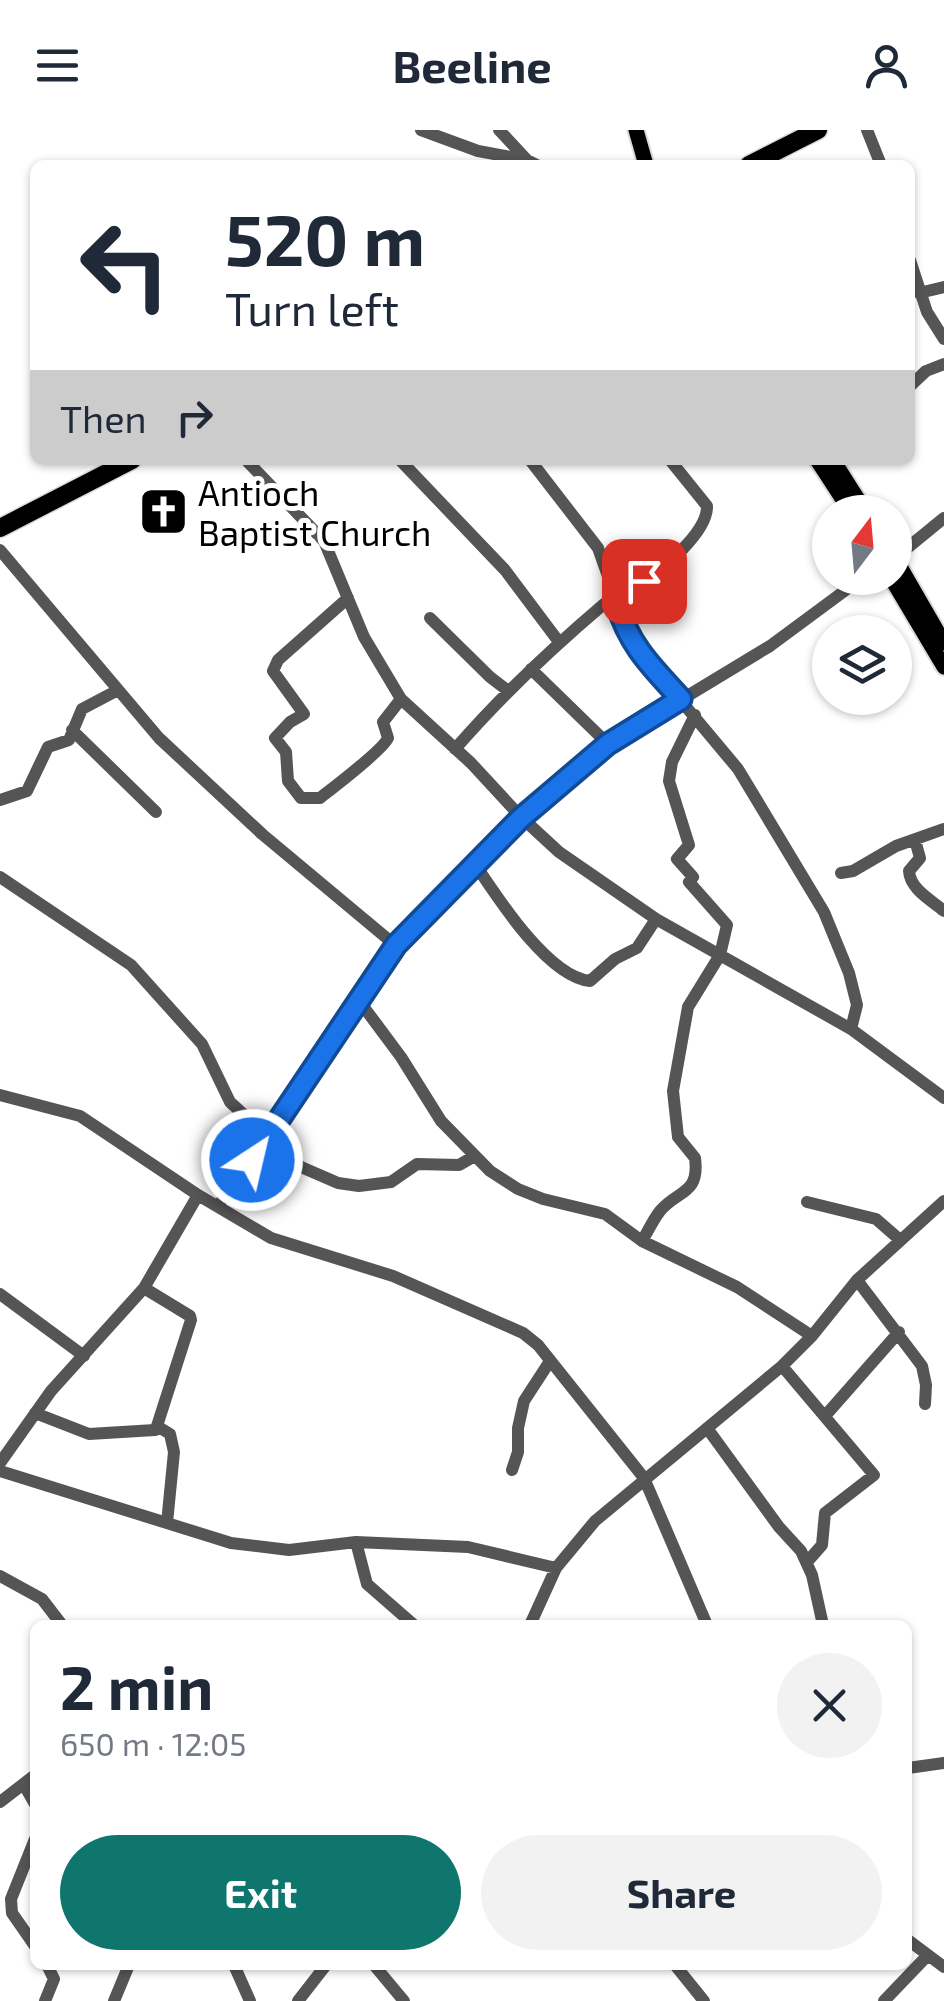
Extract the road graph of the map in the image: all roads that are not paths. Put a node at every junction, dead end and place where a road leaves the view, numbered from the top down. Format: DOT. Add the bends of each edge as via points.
graph roads {
  1 [pos="421,130"];
  2 [pos="499,130"];
  3 [pos="626,130"];
  4 [pos="636,130"];
  5 [pos="818,130"];
  6 [pos="867,130"];
  7 [pos="522,160"];
  8 [pos="530,160"];
  9 [pos="634,160"];
  10 [pos="645,160"];
  11 [pos="759,160"];
  12 [pos="880,160"];
  13 [pos="915,278"];
  14 [pos="944,288"];
  15 [pos="919,293"];
  16 [pos="944,339"];
  17 [pos="944,364"];
  18 [pos="915,381"];
  19 [pos="122,465"];
  20 [pos="251,465"];
  21 [pos="405,465"];
  22 [pos="534,465"];
  23 [pos="674,465"];
  24 [pos="820,465"];
  25 [pos="836,465"];
  26 [pos="840,495"];
  27 [pos="855,495"];
  28 [pos="944,518"];
  29 [pos="0,528"];
  30 [pos="912,544"];
  31 [pos="0,550"];
  32 [pos="912,587"];
  33 [pos="839,595"];
  34 [pos="901,595"];
  35 [pos="348,598"];
  36 [pos="617,604"];
  37 [pos="430,618"];
  38 [pos="559,642"];
  39 [pos="944,643"];
  40 [pos="944,667"];
  41 [pos="531,669"];
  42 [pos="118,690"];
  43 [pos="508,690"];
  44 [pos="401,699"];
  45 [pos="681,699"];
  46 [pos="694,715"];
  47 [pos="72,730"];
  48 [pos="608,744"];
  49 [pos="454,748"];
  50 [pos="0,800"];
  51 [pos="156,812"];
  52 [pos="521,818"];
  53 [pos="944,829"];
  54 [pos="914,840"];
  55 [pos="475,864"];
  56 [pos="841,873"];
  57 [pos="0,877"];
  58 [pos="944,910"];
  59 [pos="656,919"];
  60 [pos="396,945"];
  61 [pos="720,956"];
  62 [pos="360,1002"];
  63 [pos="851,1029"];
  64 [pos="0,1095"];
  65 [pos="944,1098"];
  66 [pos="269,1136"];
  67 [pos="474,1157"];
  68 [pos="198,1195"];
  69 [pos="944,1200"];
  70 [pos="807,1202"];
  71 [pos="218,1206"];
  72 [pos="899,1239"];
  73 [pos="642,1241"];
  74 [pos="857,1280"];
  75 [pos="144,1288"];
  76 [pos="0,1294"];
  77 [pos="899,1332"];
  78 [pos="812,1336"];
  79 [pos="84,1356"];
  80 [pos="550,1360"];
  81 [pos="782,1366"];
  82 [pos="925,1404"];
  83 [pos="36,1413"];
  84 [pos="826,1416"];
  85 [pos="157,1426"];
  86 [pos="706,1428"];
  87 [pos="0,1463"];
  88 [pos="0,1470"];
  89 [pos="512,1470"];
  90 [pos="644,1478"];
  91 [pos="167,1523"];
  92 [pos="356,1542"];
  93 [pos="807,1562"];
  94 [pos="556,1568"];
  95 [pos="0,1576"];
  96 [pos="58,1620"];
  97 [pos="408,1620"];
  98 [pos="532,1620"];
  99 [pos="705,1620"];
  100 [pos="821,1620"];
  101 [pos="944,1763"];
  102 [pos="912,1767"];
  103 [pos="29,1780"];
  104 [pos="0,1802"];
  105 [pos="30,1850"];
  106 [pos="30,1939"];
  107 [pos="912,1943"];
  108 [pos="928,1956"];
  109 [pos="944,1966"];
  110 [pos="50,1970"];
  111 [pos="126,1970"];
  112 [pos="236,1970"];
  113 [pos="322,1970"];
  114 [pos="384,1970"];
  115 [pos="679,1970"];
  116 [pos="46,2001"];
  117 [pos="114,2001"];
  118 [pos="250,2001"];
  119 [pos="298,2001"];
  120 [pos="404,2001"];
  121 [pos="704,2001"];
  122 [pos="884,2001"];
  1 -- 7 [label="street"];
  2 -- 8 [label="street"];
  3 -- 9 [label="main road"];
  4 -- 10 [label="main road"];
  5 -- 11 [label="highway"];
  6 -- 12 [label="street"];
  13 -- 15 [label="street"];
  14 -- 15 [label="street"];
  15 -- 16 [label="street"];
  17 -- 18 [label="street"];
  19 -- 29 [label="highway"];
  20 -- 35 [label="street" via="324,542"];
  21 -- 38 [label="street" via="494,557"];
  22 -- 36 [label="street" via="598,548"];
  23 -- 36 [label="street" via="707,506 702,528"];
  24 -- 26 [label="main road"];
  25 -- 27 [label="main road"];
  28 -- 30 [label="street"];
  31 -- 42 [label="street"];
  32 -- 39 [label="main road"];
  33 -- 45 [label="street"];
  34 -- 40 [label="main road"];
  35 -- 44 [label="street"];
  35 -- 44 [label="street" via="278,660 274,671 304,714 275,738 286,752 288,781 301,798 320,798 384,746 383,722"];
  36 -- 38 [label="street" via="604,604"];
  36 -- 45 [label="street" via="631,642"];
  37 -- 43 [label="street"];
  38 -- 41 [label="street"];
  41 -- 43 [label="street"];
  41 -- 48 [label="street"];
  42 -- 47 [label="street" via="82,710"];
  42 -- 60 [label="street" via="207,785"];
  43 -- 49 [label="street"];
  44 -- 49 [label="street"];
  45 -- 46 [label="street"];
  45 -- 48 [label="street"];
  46 -- 61 [label="street" via="669,782 689,845 676,859 727,925"];
  46 -- 63 [label="street" via="738,770 824,912 850,973 856,1004"];
  47 -- 50 [label="street" via="68,740 48,747 27,791"];
  47 -- 51 [label="street"];
  48 -- 52 [label="street"];
  49 -- 52 [label="street"];
  52 -- 55 [label="street"];
  52 -- 59 [label="street"];
  53 -- 54 [label="street"];
  54 -- 56 [label="street"];
  54 -- 58 [label="street" via="920,858 909,877"];
  55 -- 59 [label="street" via="512,920 580,980 590,981 637,948"];
  55 -- 60 [label="street"];
  57 -- 66 [label="street" via="131,966 202,1044 230,1102"];
  59 -- 61 [label="street"];
  60 -- 62 [label="street"];
  61 -- 63 [label="street"];
  61 -- 73 [label="street" via="688,1007 672,1091 678,1137 695,1158 694,1175 687,1193 662,1209"];
  62 -- 66 [label="street"];
  62 -- 67 [label="street"];
  63 -- 65 [label="street"];
  64 -- 68 [label="street" via="80,1116"];
  66 -- 67 [label="street" via="301,1166 348,1186 380,1185 417,1164 459,1165"];
  66 -- 71 [label="street"];
  67 -- 73 [label="street" via="518,1189 605,1214"];
  68 -- 71 [label="street"];
  68 -- 75 [label="street"];
  69 -- 72 [label="street"];
  70 -- 72 [label="street" via="876,1219"];
  71 -- 80 [label="street" via="281,1242 393,1276 503,1322"];
  72 -- 74 [label="street"];
  73 -- 78 [label="street" via="737,1287"];
  74 -- 77 [label="street"];
  74 -- 78 [label="street"];
  75 -- 79 [label="street"];
  75 -- 85 [label="street" via="191,1320"];
  76 -- 79 [label="street"];
  77 -- 82 [label="street" via="922,1366"];
  77 -- 84 [label="street"];
  78 -- 81 [label="street"];
  79 -- 83 [label="street"];
  80 -- 89 [label="street" via="524,1401"];
  80 -- 90 [label="street"];
  81 -- 84 [label="street"];
  81 -- 86 [label="street"];
  83 -- 85 [label="street" via="89,1434"];
  83 -- 87 [label="street"];
  84 -- 93 [label="street" via="874,1475 826,1513 822,1545"];
  85 -- 91 [label="street" via="170,1434 174,1452"];
  86 -- 90 [label="street"];
  86 -- 93 [label="street"];
  88 -- 91 [label="street"];
  90 -- 94 [label="street"];
  90 -- 99 [label="street"];
  91 -- 92 [label="street" via="264,1549"];
  92 -- 94 [label="street" via="468,1547"];
  92 -- 97 [label="street" via="367,1584"];
  93 -- 100 [label="street"];
  94 -- 98 [label="street"];
  95 -- 96 [label="street" via="42,1599"];
  101 -- 102 [label="street"];
  103 -- 104 [label="street"];
  105 -- 106 [label="street" via="10,1899"];
  107 -- 108 [label="street"];
  108 -- 109 [label="street"];
  108 -- 122 [label="street"];
  110 -- 116 [label="street" via="54,1979"];
  111 -- 117 [label="street"];
  112 -- 118 [label="street"];
  113 -- 119 [label="street"];
  114 -- 120 [label="street"];
  115 -- 121 [label="street"];
}
